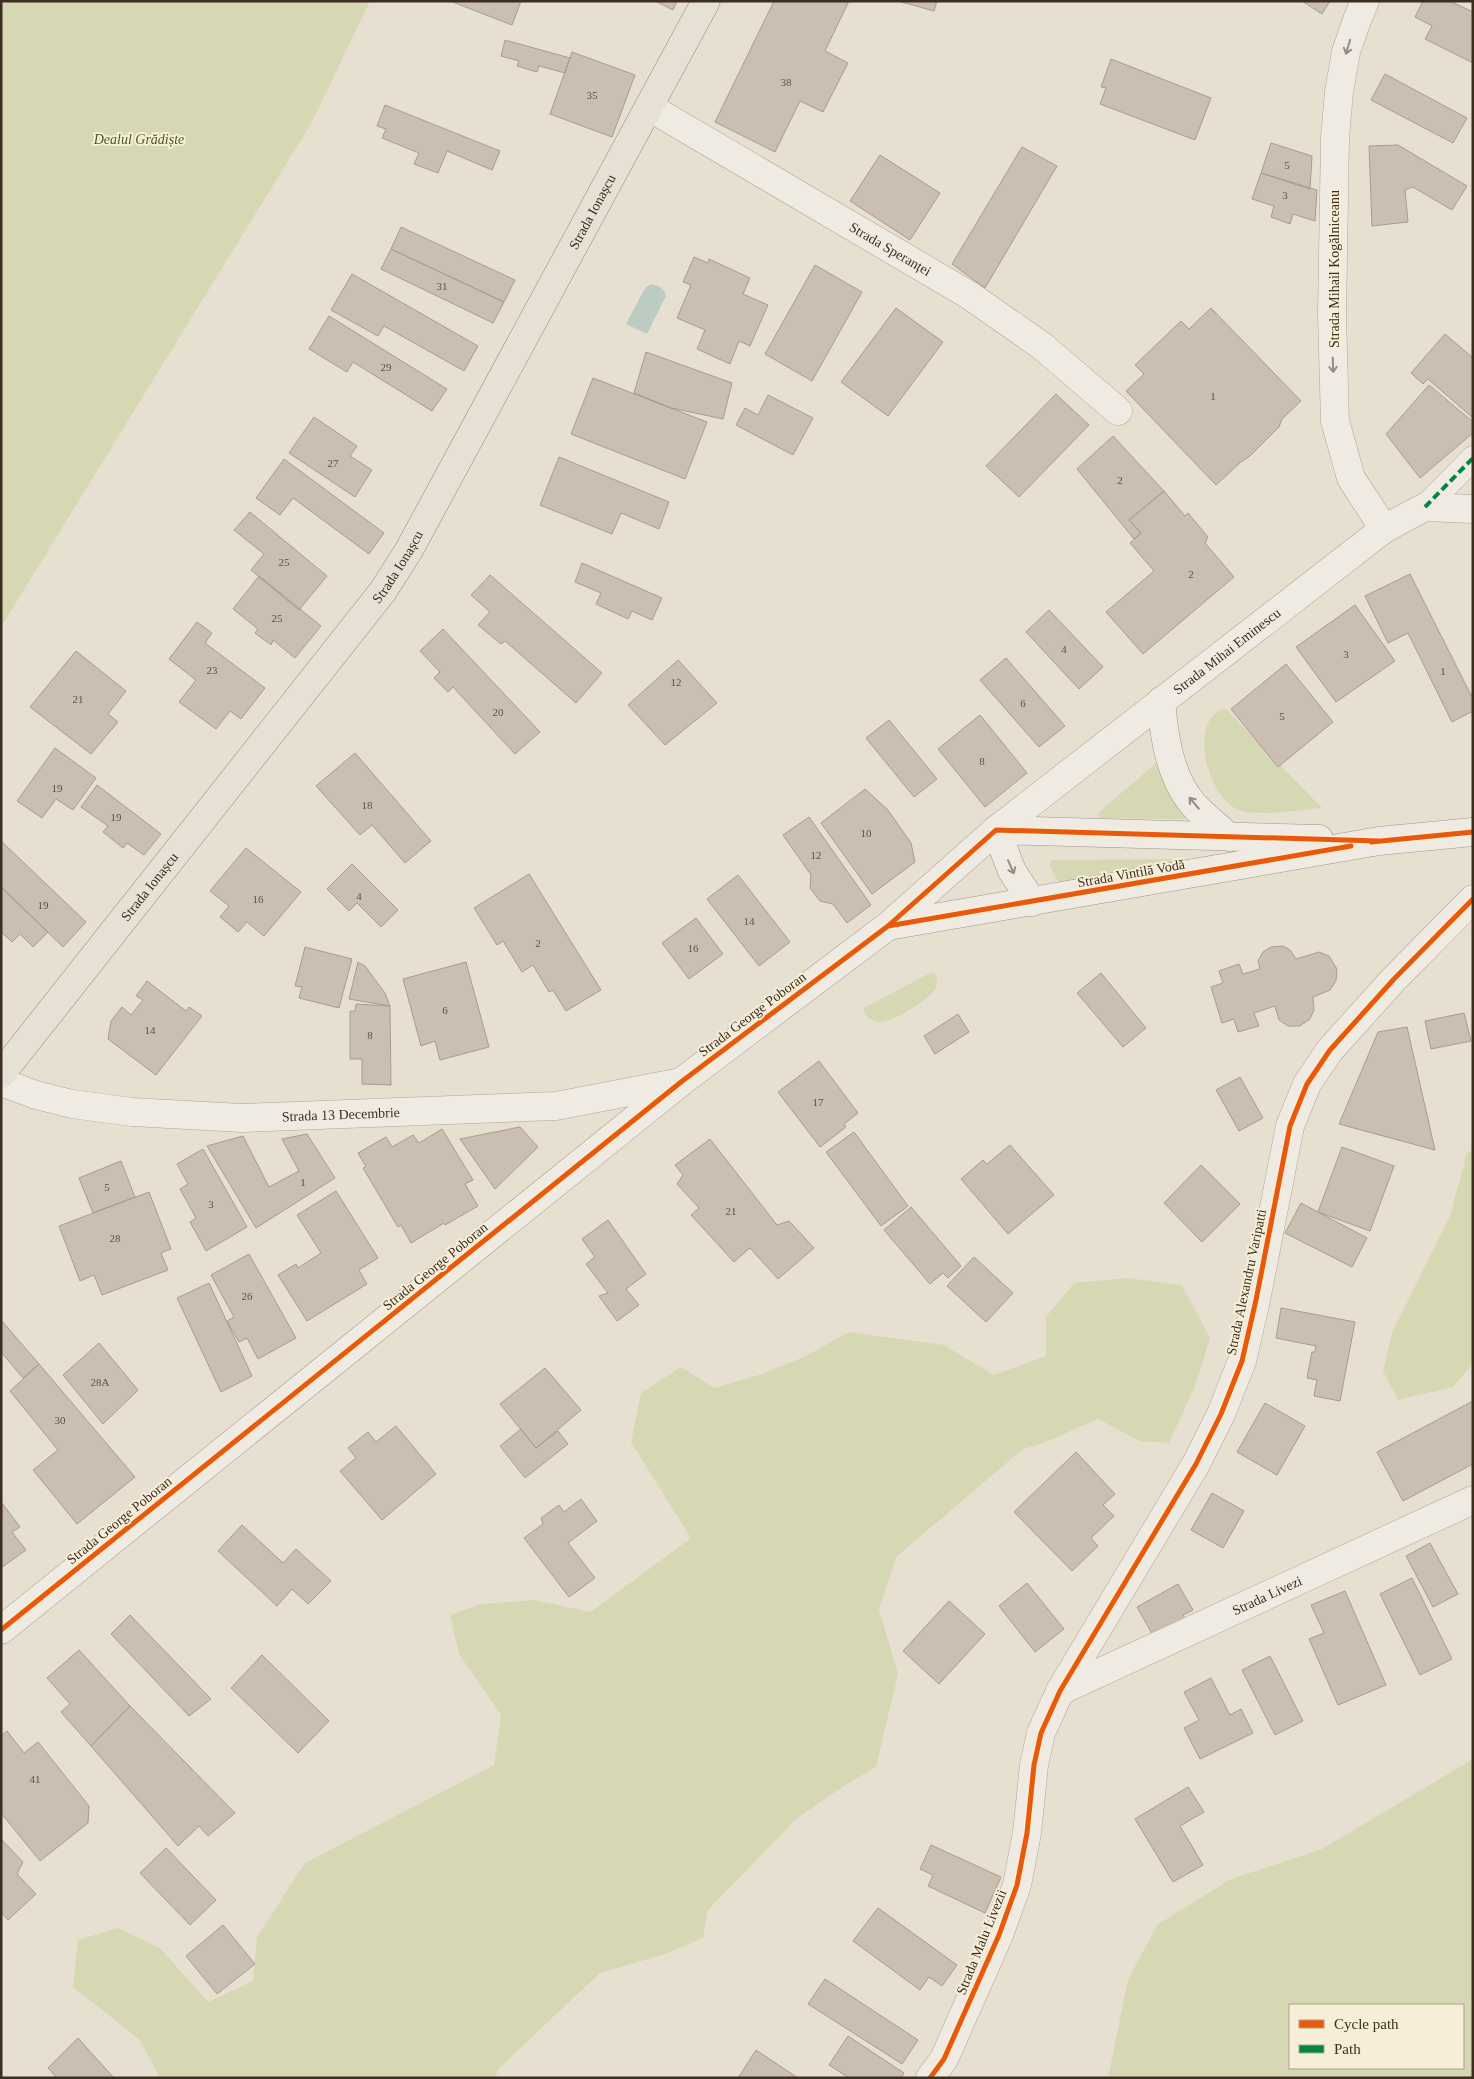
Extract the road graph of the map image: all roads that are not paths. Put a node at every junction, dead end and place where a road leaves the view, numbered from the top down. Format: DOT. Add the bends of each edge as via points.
graph roads {
  1 [pos="706,1"];
  2 [pos="1365,1"];
  3 [pos="649,107"];
  4 [pos="1118,410"];
  5 [pos="1473,458"];
  6 [pos="1425,507"];
  7 [pos="1473,509"];
  8 [pos="1384,529"];
  9 [pos="1161,701"];
  10 [pos="996,830"];
  11 [pos="1473,832"];
  12 [pos="1229,837"];
  13 [pos="1378,841"];
  14 [pos="1473,899"];
  15 [pos="1032,902"];
  16 [pos="888,926"];
  17 [pos="1,1074"];
  18 [pos="1,1082"];
  19 [pos="681,1082"];
  20 [pos="1473,1500"];
  21 [pos="1,1630"];
  22 [pos="1060,1691"];
  23 [pos="930,2078"];
  1 -- 3 [label="main road, Strada Ionașcu"];
  2 -- 8 [label="street, Strada Mihail Kogălniceanu, one-way" via="1346,52 1335,138 1332,315 1335,421 1351,478"];
  3 -- 4 [label="street, Strada Speranței" via="969,295 1042,346"];
  3 -- 17 [label="main road, Strada Ionașcu" via="409,550 383,591"];
  5 -- 6 [label="street"];
  6 -- 7 [label="street"];
  6 -- 8 [label="street, Strada Mihai Eminescu"];
  8 -- 9 [label="street, Strada Mihai Eminescu"];
  9 -- 10 [label="street, Strada Mihai Eminescu"];
  12 -- 9 [label="street, one-way" via="1191,802 1175,773 1164,740"];
  10 -- 12 [label="street, Strada Vintilă Vodă"];
  10 -- 15 [label="street, one-way" via="1012,871"];
  10 -- 16 [label="street, Strada Mihai Eminescu"];
  11 -- 13 [label="street, Strada Vintilă Vodă"];
  12 -- 13 [label="street, Strada Vintilă Vodă"];
  13 -- 15 [label="street, Strada Vintilă Vodă"];
  14 -- 22 [label="street, Strada Alexandru Varipatti" via="1394,979 1337,1043 1307,1084 1290,1126 1242,1361 1221,1414 1196,1464"];
  15 -- 16 [label="street, Strada Vintilă Vodă"];
  16 -- 19 [label="street, Strada George Poboran"];
  18 -- 19 [label="street, Strada 13 Decembrie" via="72,1104 132,1112 242,1118 556,1106"];
  19 -- 21 [label="street, Strada George Poboran"];
  20 -- 22 [label="street, Strada Livezi"];
  22 -- 23 [label="street, Strada Malu Livezii" via="1042,1733 1034,1765 1027,1833 1017,1885 999,1935 944,2059"];
}
